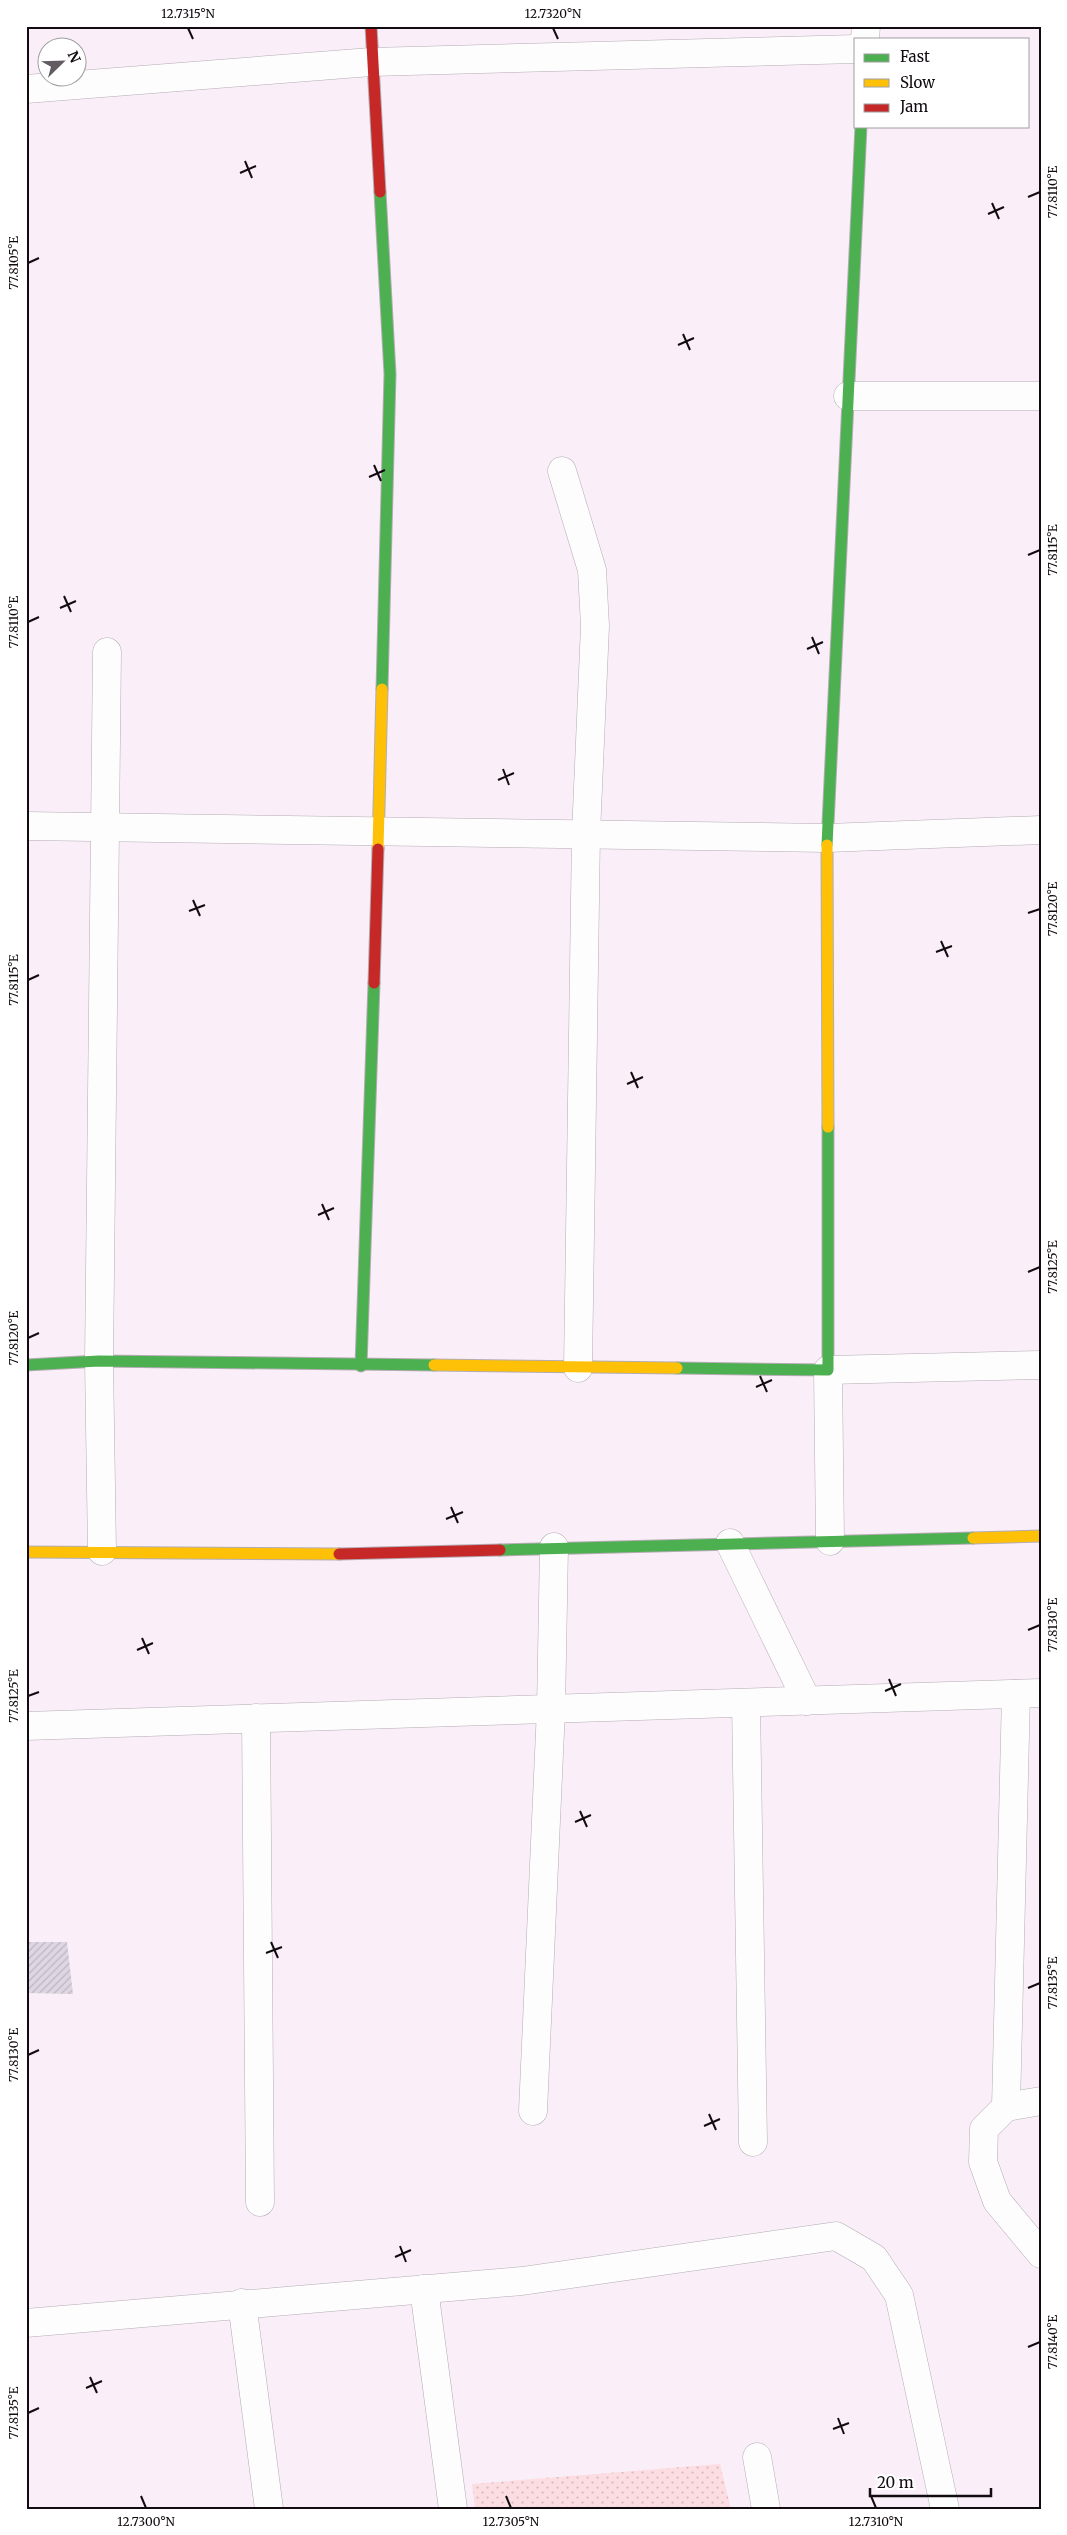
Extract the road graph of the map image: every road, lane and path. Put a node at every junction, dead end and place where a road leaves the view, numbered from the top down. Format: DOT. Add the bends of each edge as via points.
graph roads {
  1 [pos="371,26"];
  2 [pos="854,49"];
  3 [pos="371,62"];
  4 [pos="26,89"];
  5 [pos="861,128"];
  6 [pos="848,396"];
  7 [pos="1041,396"];
  8 [pos="562,471"];
  9 [pos="107,652"];
  10 [pos="26,826"];
  11 [pos="107,827"];
  12 [pos="1041,830"];
  13 [pos="380,831"];
  14 [pos="586,834"];
  15 [pos="827,838"];
  16 [pos="99,1361"];
  17 [pos="26,1365"];
  18 [pos="1041,1365"];
  19 [pos="361,1366"];
  20 [pos="578,1368"];
  21 [pos="828,1370"];
  22 [pos="1041,1536"];
  23 [pos="830,1541"];
  24 [pos="730,1543"];
  25 [pos="554,1547"];
  26 [pos="102,1551"];
  27 [pos="26,1552"];
  28 [pos="1028,1694"];
  29 [pos="807,1701"];
  30 [pos="746,1702"];
  31 [pos="550,1709"];
  32 [pos="256,1718"];
  33 [pos="26,1726"];
  34 [pos="1041,2101"];
  35 [pos="1006,2107"];
  36 [pos="533,2111"];
  37 [pos="753,2142"];
  38 [pos="260,2202"];
  39 [pos="1041,2254"];
  40 [pos="424,2289"];
  41 [pos="242,2303"];
  42 [pos="26,2323"];
  43 [pos="757,2458"];
  44 [pos="269,2509"];
  45 [pos="453,2509"];
  46 [pos="766,2509"];
  47 [pos="945,2509"];
  1 -- 3 [label="street"];
  2 -- 3 [label="street"];
  3 -- 4 [label="street"];
  3 -- 13 [label="street" via="390,374"];
  5 -- 6 [label="street"];
  6 -- 7 [label="street"];
  6 -- 15 [label="street"];
  8 -- 14 [label="street" via="592,570 594,626"];
  9 -- 11 [label="street"];
  10 -- 11 [label="street"];
  11 -- 13 [label="street"];
  11 -- 16 [label="street"];
  12 -- 15 [label="street"];
  13 -- 14 [label="street"];
  13 -- 19 [label="street"];
  14 -- 15 [label="street"];
  14 -- 20 [label="street"];
  15 -- 21 [label="street"];
  16 -- 17 [label="street"];
  16 -- 19 [label="street"];
  16 -- 26 [label="street"];
  18 -- 21 [label="street"];
  19 -- 20 [label="street"];
  20 -- 21 [label="street"];
  21 -- 23 [label="street"];
  22 -- 23 [label="street"];
  23 -- 24 [label="street"];
  24 -- 25 [label="street"];
  24 -- 29 [label="street"];
  25 -- 26 [label="street" via="287,1555"];
  25 -- 31 [label="street"];
  26 -- 27 [label="street"];
  28 -- 29 [label="street"];
  28 -- 35 [label="street"];
  29 -- 30 [label="street"];
  30 -- 31 [label="street"];
  30 -- 37 [label="street"];
  31 -- 32 [label="street"];
  31 -- 36 [label="street"];
  32 -- 33 [label="street"];
  32 -- 38 [label="street"];
  34 -- 35 [label="street"];
  35 -- 39 [label="street" via="984,2129 983,2162 997,2201"];
  40 -- 41 [label="street"];
  40 -- 45 [label="street"];
  40 -- 47 [label="street" via="522,2281 836,2236 874,2258 899,2295"];
  41 -- 42 [label="street"];
  41 -- 44 [label="street"];
  43 -- 46 [label="street"];
}
